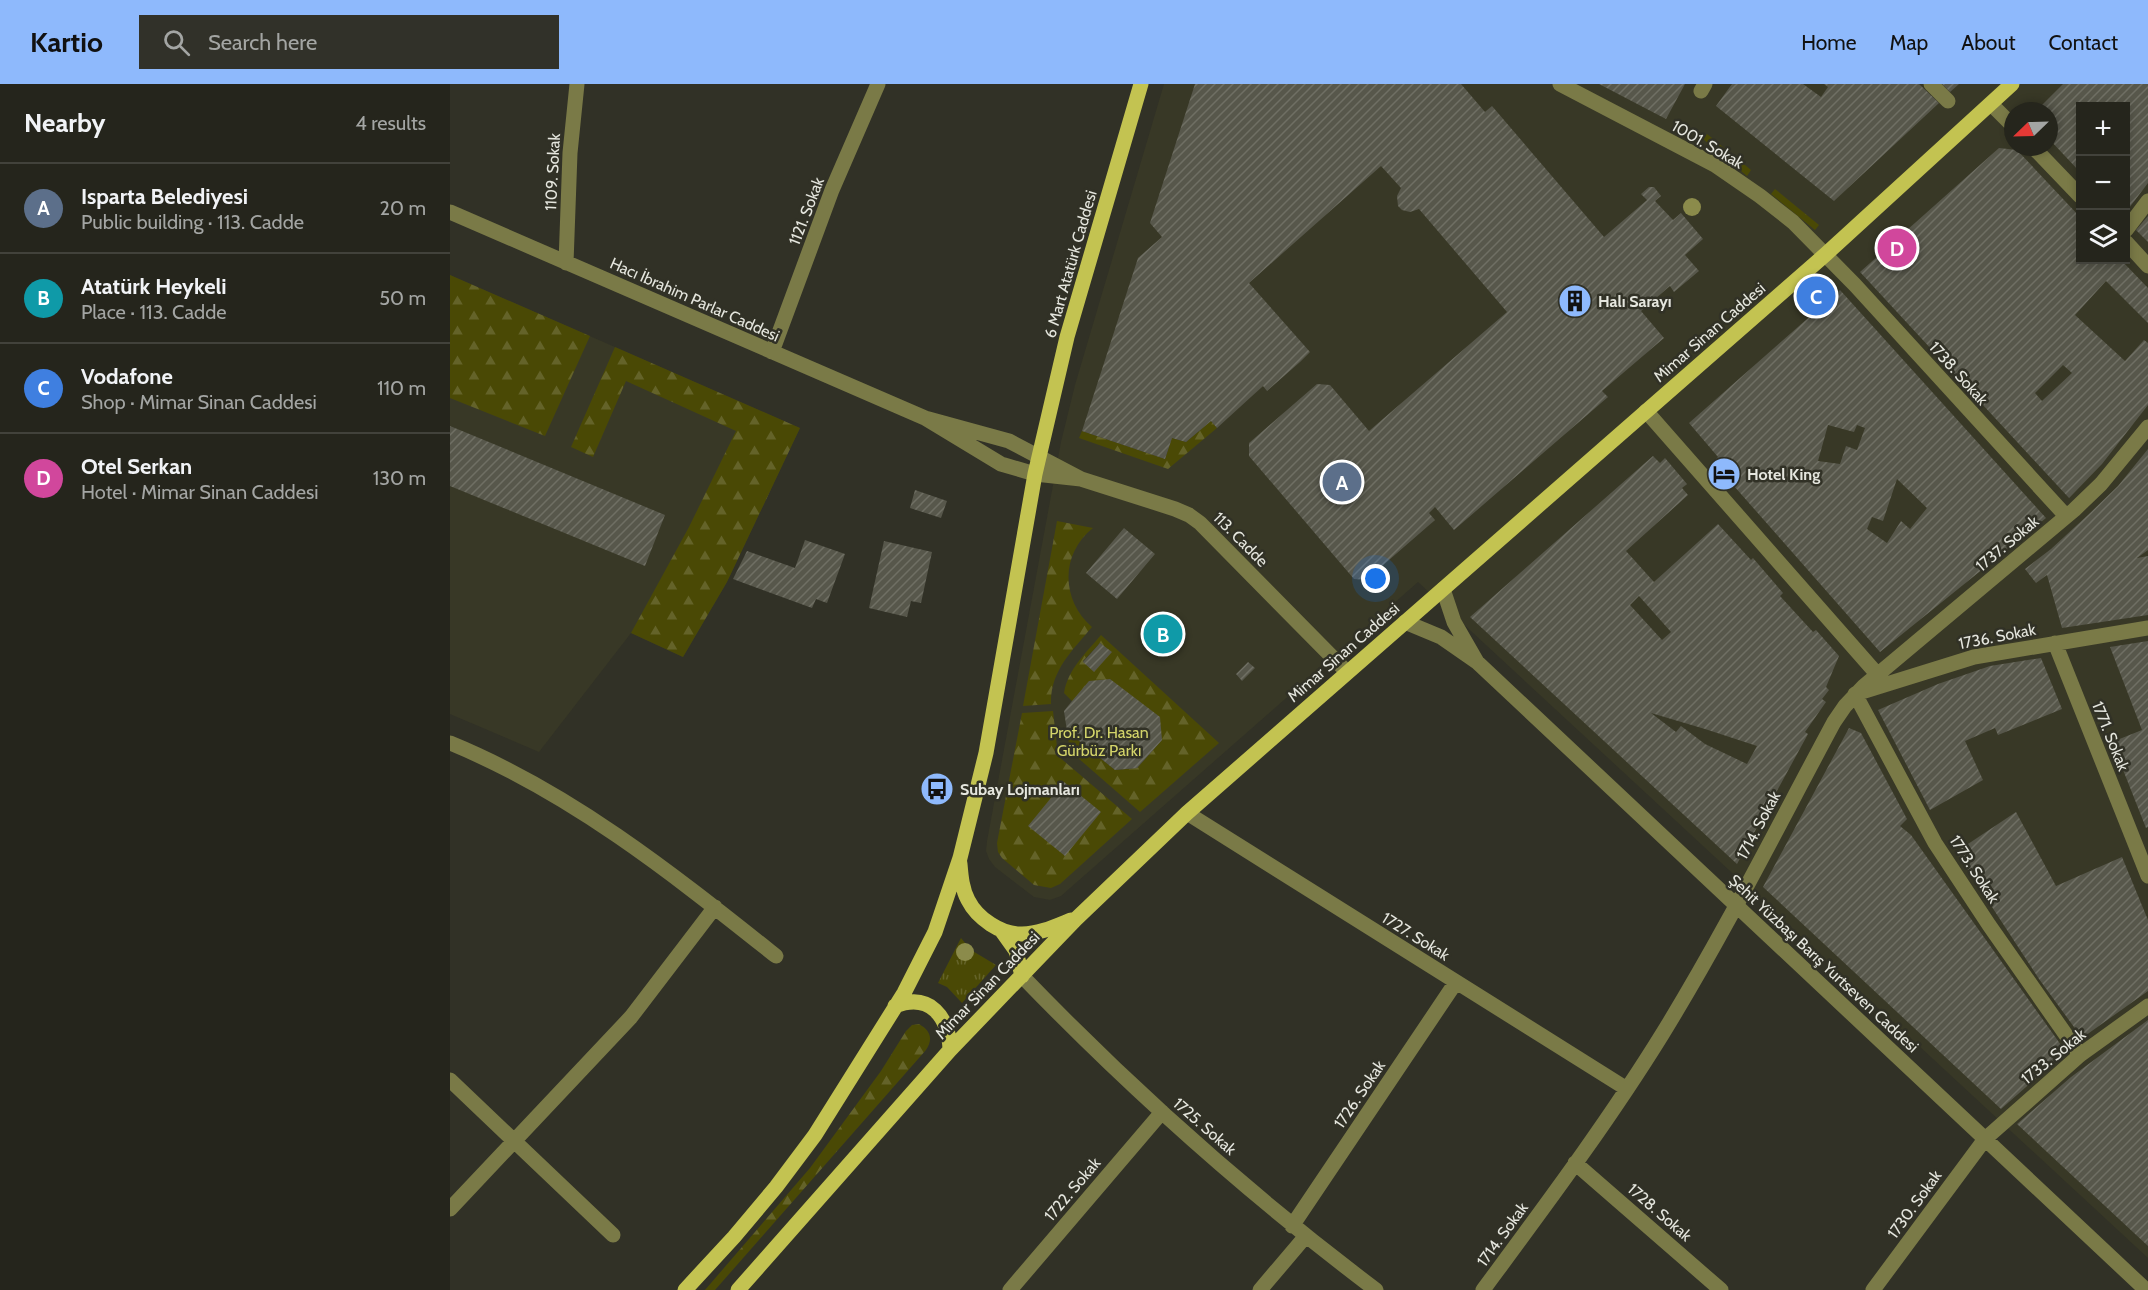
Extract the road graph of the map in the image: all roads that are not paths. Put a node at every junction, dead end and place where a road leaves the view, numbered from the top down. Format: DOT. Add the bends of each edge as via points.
graph roads {
  1 [pos="577,84"];
  2 [pos="878,84"];
  3 [pos="1141,84"];
  4 [pos="1560,84"];
  5 [pos="1932,84"];
  6 [pos="2012,84"];
  7 [pos="1948,101"];
  8 [pos="1991,104"];
  9 [pos="2004,117"];
  10 [pos="2042,156"];
  11 [pos="2076,192"];
  12 [pos="2148,201"];
  13 [pos="450,212"];
  14 [pos="2130,225"];
  15 [pos="2130,247"];
  16 [pos="1826,254"];
  17 [pos="566,263"];
  18 [pos="2148,266"];
  19 [pos="772,352"];
  20 [pos="1646,411"];
  21 [pos="925,418"];
  22 [pos="2148,427"];
  23 [pos="1039,455"];
  24 [pos="1035,474"];
  25 [pos="1081,479"];
  26 [pos="2066,516"];
  27 [pos="1443,589"];
  28 [pos="1405,622"];
  29 [pos="2148,628"];
  30 [pos="2055,643"];
  31 [pos="1477,662"];
  32 [pos="1347,672"];
  33 [pos="1877,674"];
  34 [pos="1856,694"];
  35 [pos="450,743"];
  36 [pos="1186,813"];
  37 [pos="2142,844"];
  38 [pos="960,858"];
  39 [pos="2148,876"];
  40 [pos="1736,905"];
  41 [pos="715,907"];
  42 [pos="1076,919"];
  43 [pos="1001,930"];
  44 [pos="776,956"];
  45 [pos="1022,976"];
  46 [pos="1456,982"];
  47 [pos="895,1006"];
  48 [pos="2148,1006"];
  49 [pos="950,1050"];
  50 [pos="2080,1054"];
  51 [pos="450,1080"];
  52 [pos="1627,1089"];
  53 [pos="1162,1112"];
  54 [pos="1985,1139"];
  55 [pos="515,1142"];
  56 [pos="1575,1163"];
  57 [pos="450,1209"];
  58 [pos="1292,1227"];
  59 [pos="613,1235"];
  60 [pos="1305,1237"];
  61 [pos="2140,1287"];
  62 [pos="685,1290"];
  63 [pos="738,1290"];
  64 [pos="1010,1290"];
  65 [pos="1260,1290"];
  66 [pos="1376,1290"];
  67 [pos="1483,1290"];
  68 [pos="1721,1290"];
  69 [pos="1873,1290"];
  1 -- 17 [label="street, 1109. Sokak"];
  2 -- 19 [label="street, 1121. Sokak" via="832,190"];
  3 -- 23 [label="main road, 6 Mart Atatürk Caddesi" via="1067,337"];
  4 -- 16 [label="street, 1001. Sokak" via="1715,165 1793,222"];
  5 -- 7 [label="street"];
  6 -- 8 [label="main road, Mimar Sinan Caddesi"];
  8 -- 9 [label="street"];
  8 -- 16 [label="main road, Mimar Sinan Caddesi"];
  10 -- 11 [label="street"];
  12 -- 14 [label="street"];
  13 -- 17 [label="street, Hacı İbrahim Parlar Caddesi"];
  15 -- 18 [label="street"];
  16 -- 20 [label="main road, Mimar Sinan Caddesi"];
  16 -- 26 [label="street, 1738. Sokak"];
  17 -- 19 [label="street, Hacı İbrahim Parlar Caddesi"];
  19 -- 21 [label="street, Hacı İbrahim Parlar Caddesi"];
  20 -- 27 [label="main road, Mimar Sinan Caddesi"];
  20 -- 33 [label="street"];
  21 -- 23 [label="street, Hacı İbrahim Parlar Caddesi" via="1009,441"];
  21 -- 24 [label="street, Hacı İbrahim Parlar Caddesi" via="979,453"];
  22 -- 26 [label="street, 1737. Sokak" via="2101,484"];
  23 -- 24 [label="main road"];
  23 -- 25 [label="street, 113. Cadde"];
  24 -- 25 [label="street, 113. Cadde"];
  24 -- 38 [label="main road" via="986,753"];
  25 -- 32 [label="street, 113. Cadde" via="1189,515"];
  26 -- 33 [label="street, 1737. Sokak"];
  27 -- 28 [label="main road, Mimar Sinan Caddesi"];
  27 -- 31 [label="street, Şehit Yüzbaşı Barış Yurtseven Caddesi" via="1454,622"];
  28 -- 31 [label="street, Şehit Yüzbaşı Barış Yurtseven Caddesi" via="1441,637"];
  28 -- 32 [label="main road, Mimar Sinan Caddesi"];
  29 -- 30 [label="street, 1736. Sokak"];
  30 -- 34 [label="street, 1736. Sokak" via="1974,657"];
  30 -- 37 [label="street, 1771. Sokak"];
  31 -- 40 [label="street, Şehit Yüzbaşı Barış Yurtseven Caddesi"];
  32 -- 36 [label="main road, Mimar Sinan Caddesi"];
  33 -- 34 [label="street, 1714. Sokak"];
  34 -- 40 [label="street, 1714. Sokak" via="1834,722"];
  34 -- 50 [label="street, 1773. Sokak" via="1935,843"];
  35 -- 41 [label="street" via="514,773 611,830"];
  36 -- 42 [label="main road, Mimar Sinan Caddesi"];
  36 -- 46 [label="street, 1727. Sokak"];
  37 -- 39 [label="street, 1771. Sokak"];
  38 -- 43 [label="main road" via="968,902"];
  38 -- 47 [label="main road" via="935,932"];
  40 -- 52 [label="street, 1714. Sokak"];
  40 -- 54 [label="street, Şehit Yüzbaşı Barış Yurtseven Caddesi"];
  41 -- 44 [label="street"];
  41 -- 55 [label="street" via="631,1017"];
  42 -- 43 [label="main road" via="1020,934"];
  42 -- 45 [label="main road, Mimar Sinan Caddesi"];
  43 -- 45 [label="main road" via="1016,951"];
  45 -- 49 [label="main road, Mimar Sinan Caddesi"];
  45 -- 53 [label="street, 1725. Sokak"];
  46 -- 52 [label="street, 1727. Sokak"];
  46 -- 58 [label="street, 1726. Sokak"];
  47 -- 49 [label="main road" via="918,1001 930,1006 950,1032"];
  47 -- 62 [label="main road" via="809,1144 741,1229"];
  48 -- 50 [label="street, 1733. Sokak"];
  49 -- 63 [label="main road, Mimar Sinan Caddesi"];
  50 -- 54 [label="street, 1733. Sokak"];
  51 -- 55 [label="street"];
  52 -- 56 [label="street, 1714. Sokak"];
  53 -- 58 [label="street, 1725. Sokak"];
  53 -- 64 [label="street, 1722. Sokak"];
  54 -- 61 [label="street, Şehit Yüzbaşı Barış Yurtseven Caddesi"];
  54 -- 69 [label="street, 1730. Sokak"];
  55 -- 57 [label="street"];
  55 -- 59 [label="street"];
  56 -- 67 [label="street, 1714. Sokak"];
  56 -- 68 [label="street, 1728. Sokak"];
  58 -- 60 [label="street, 1725. Sokak"];
  60 -- 65 [label="street"];
  60 -- 66 [label="street, 1725. Sokak"];
}
